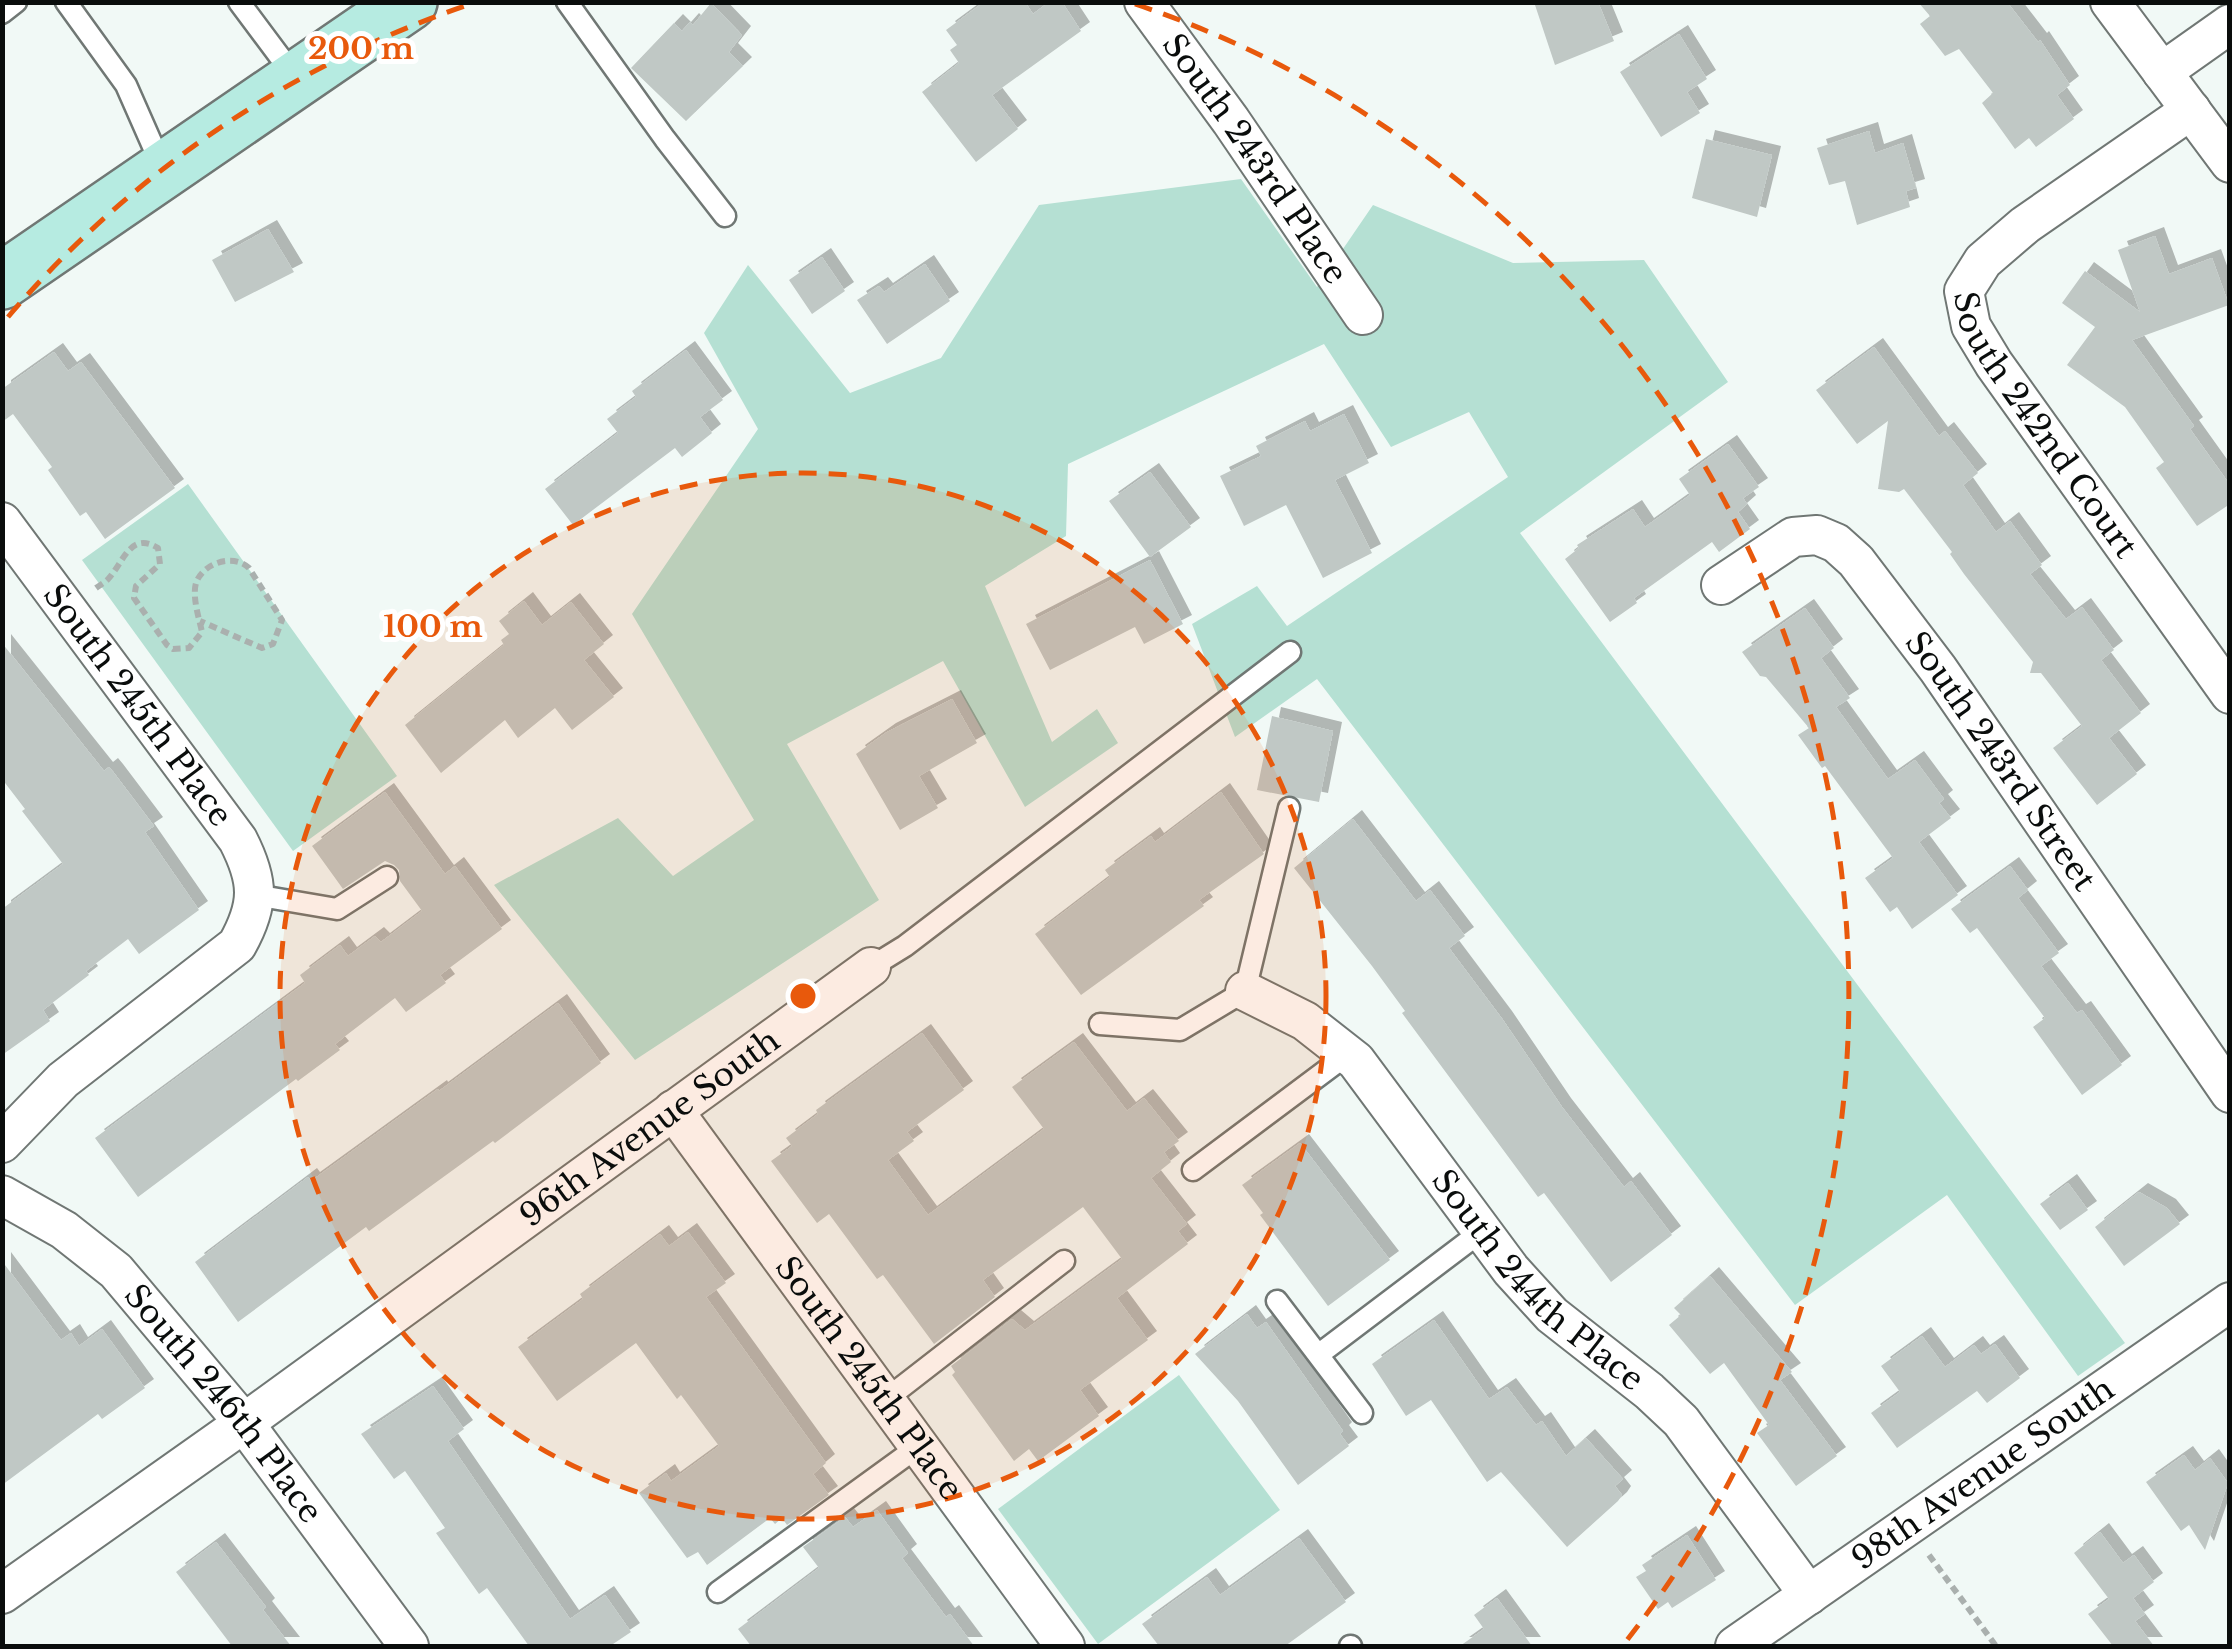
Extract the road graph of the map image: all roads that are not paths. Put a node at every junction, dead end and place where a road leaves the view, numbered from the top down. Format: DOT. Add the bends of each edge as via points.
graph roads {
  1 [pos="16,2"];
  2 [pos="66,2"];
  3 [pos="240,2"];
  4 [pos="567,2"];
  5 [pos="1144,2"];
  6 [pos="2110,2"];
  7 [pos="382,10"];
  8 [pos="2,12"];
  9 [pos="2230,24"];
  10 [pos="2162,72"];
  11 [pos="296,80"];
  12 [pos="2190,110"];
  13 [pos="2230,163"];
  14 [pos="163,171"];
  15 [pos="725,216"];
  16 [pos="2,281"];
  17 [pos="1363,315"];
  18 [pos="2,522"];
  19 [pos="1721,584"];
  20 [pos="1290,652"];
  21 [pos="2230,694"];
  22 [pos="1290,808"];
  23 [pos="387,877"];
  24 [pos="255,895"];
  25 [pos="871,967"];
  26 [pos="1245,990"];
  27 [pos="1100,1024"];
  28 [pos="1348,1054"];
  29 [pos="2230,1093"];
  30 [pos="674,1110"];
  31 [pos="2,1143"];
  32 [pos="1193,1170"];
  33 [pos="2,1196"];
  34 [pos="1482,1231"];
  35 [pos="1064,1261"];
  36 [pos="1277,1301"];
  37 [pos="2230,1302"];
  38 [pos="1318,1355"];
  39 [pos="885,1400"];
  40 [pos="1362,1413"];
  41 [pos="244,1423"];
  42 [pos="919,1446"];
  43 [pos="718,1592"];
  44 [pos="2,1594"];
  45 [pos="1809,1595"];
  46 [pos="409,1646"];
  47 [pos="1065,1646"];
  48 [pos="1736,1646"];
  1 -- 8 [label="lane"];
  2 -- 14 [label="lane" via="126,85"];
  3 -- 11 [label="lane"];
  4 -- 15 [label="lane"];
  5 -- 17 [label="street, South 243rd Place"];
  6 -- 10 [label="street"];
  7 -- 11 [label="street"];
  9 -- 10 [label="street"];
  10 -- 12 [label="street"];
  11 -- 14 [label="street"];
  12 -- 13 [label="street"];
  12 -- 21 [label="street, South 242nd Court" via="2025,226 1982,261 1964,291 1971,326 1994,364"];
  14 -- 16 [label="street"];
  18 -- 24 [label="street, South 245th Place" via="238,840 252,868"];
  19 -- 29 [label="street, South 243rd Street" via="1793,536 1817,535 1856,561"];
  20 -- 25 [label="lane, 96th Avenue South"];
  22 -- 26 [label="lane"];
  23 -- 24 [label="lane" via="337,910"];
  24 -- 31 [label="street" via="252,920 237,946 63,1080"];
  25 -- 30 [label="street, 96th Avenue South"];
  26 -- 27 [label="lane" via="1180,1030"];
  26 -- 28 [label="street, South 244th Place"];
  28 -- 32 [label="lane"];
  28 -- 34 [label="street, South 244th Place"];
  30 -- 39 [label="street, South 245th Place"];
  30 -- 41 [label="street, 96th Avenue South"];
  33 -- 41 [label="street, South 246th Place" via="64,1230 116,1271"];
  34 -- 38 [label="lane"];
  34 -- 45 [label="street, South 244th Place" via="1552,1315 1680,1422"];
  35 -- 39 [label="lane"];
  36 -- 38 [label="lane"];
  37 -- 45 [label="street, 98th Avenue South"];
  38 -- 40 [label="lane"];
  39 -- 42 [label="street, South 245th Place"];
  41 -- 44 [label="street, 96th Avenue South"];
  41 -- 46 [label="street, South 246th Place"];
  42 -- 43 [label="lane"];
  42 -- 47 [label="street, South 245th Place"];
  45 -- 48 [label="street, 98th Avenue South"];
}
